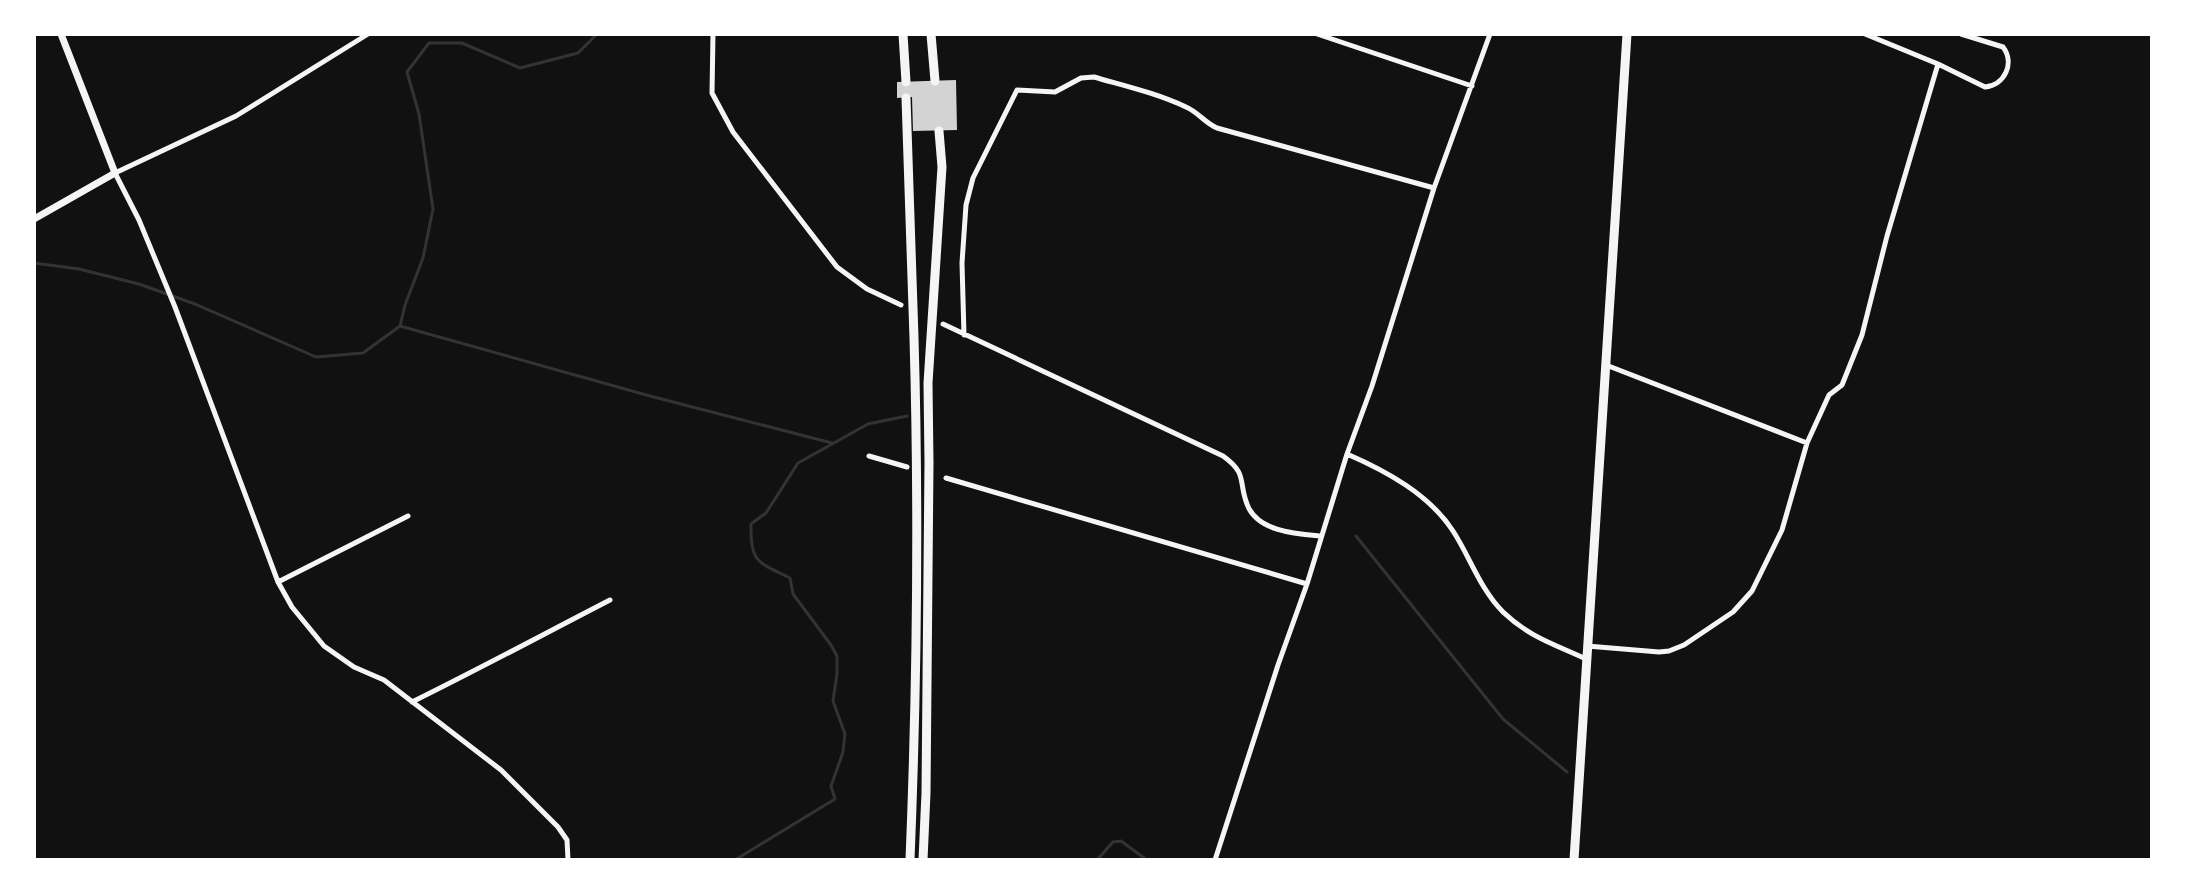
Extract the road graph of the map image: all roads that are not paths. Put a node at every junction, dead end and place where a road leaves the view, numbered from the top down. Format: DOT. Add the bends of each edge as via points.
graph roads {
  1 [pos="61,34"];
  2 [pos="368,34"];
  3 [pos="713,34"];
  4 [pos="903,34"];
  5 [pos="931,34"];
  6 [pos="1317,34"];
  7 [pos="1490,34"];
  8 [pos="1627,34"];
  9 [pos="1865,34"];
  10 [pos="1961,34"];
  11 [pos="1938,64"];
  12 [pos="935,81"];
  13 [pos="906,82"];
  14 [pos="1472,86"];
  15 [pos="906,98"];
  16 [pos="939,131"];
  17 [pos="115,173"];
  18 [pos="1434,188"];
  19 [pos="34,219"];
  20 [pos="901,305"];
  21 [pos="944,324"];
  22 [pos="964,335"];
  23 [pos="1606,365"];
  24 [pos="1807,443"];
  25 [pos="1347,454"];
  26 [pos="869,456"];
  27 [pos="907,467"];
  28 [pos="946,477"];
  29 [pos="408,516"];
  30 [pos="1321,536"];
  31 [pos="278,582"];
  32 [pos="1307,584"];
  33 [pos="610,600"];
  34 [pos="1587,646"];
  35 [pos="1586,659"];
  36 [pos="412,702"];
  37 [pos="568,860"];
  38 [pos="910,860"];
  39 [pos="923,860"];
  40 [pos="1215,860"];
  41 [pos="1574,860"];
  1 -- 17 [label="street"];
  2 -- 17 [label="street" via="236,117"];
  3 -- 20 [label="street" via="712,93 733,132 837,267 867,289"];
  4 -- 13 [label="highway"];
  5 -- 12 [label="highway"];
  6 -- 14 [label="street"];
  7 -- 14 [label="street"];
  8 -- 23 [label="highway"];
  9 -- 11 [label="street"];
  10 -- 11 [label="street" via="2003,47 2008,61 2004,77 1985,87"];
  11 -- 24 [label="street" via="1862,335 1842,385 1829,395"];
  14 -- 18 [label="street"];
  15 -- 38 [label="highway" via="916,483 915,741"];
  16 -- 39 [label="highway" via="942,167 928,383"];
  17 -- 19 [label="street"];
  17 -- 31 [label="street" via="175,307"];
  18 -- 22 [label="street" via="1217,128 1175,102 1094,77 1081,78 1054,92 1017,90 968,196 962,263"];
  18 -- 25 [label="street"];
  21 -- 22 [label="street"];
  22 -- 30 [label="street" via="1223,456 1240,472 1247,504 1256,517 1285,531"];
  23 -- 24 [label="street"];
  23 -- 34 [label="highway"];
  24 -- 34 [label="street" via="1782,530 1752,591 1740,606 1669,651"];
  25 -- 30 [label="street"];
  25 -- 35 [label="street" via="1377,467 1440,514 1487,592 1519,625 1546,643"];
  26 -- 27 [label="street"];
  28 -- 32 [label="street"];
  29 -- 31 [label="street"];
  30 -- 32 [label="street"];
  31 -- 36 [label="street" via="292,607 324,646 354,667 384,680"];
  32 -- 40 [label="street"];
  33 -- 36 [label="street"];
  34 -- 35 [label="highway"];
  35 -- 41 [label="highway"];
  36 -- 37 [label="street" via="501,770 567,840"];
}
